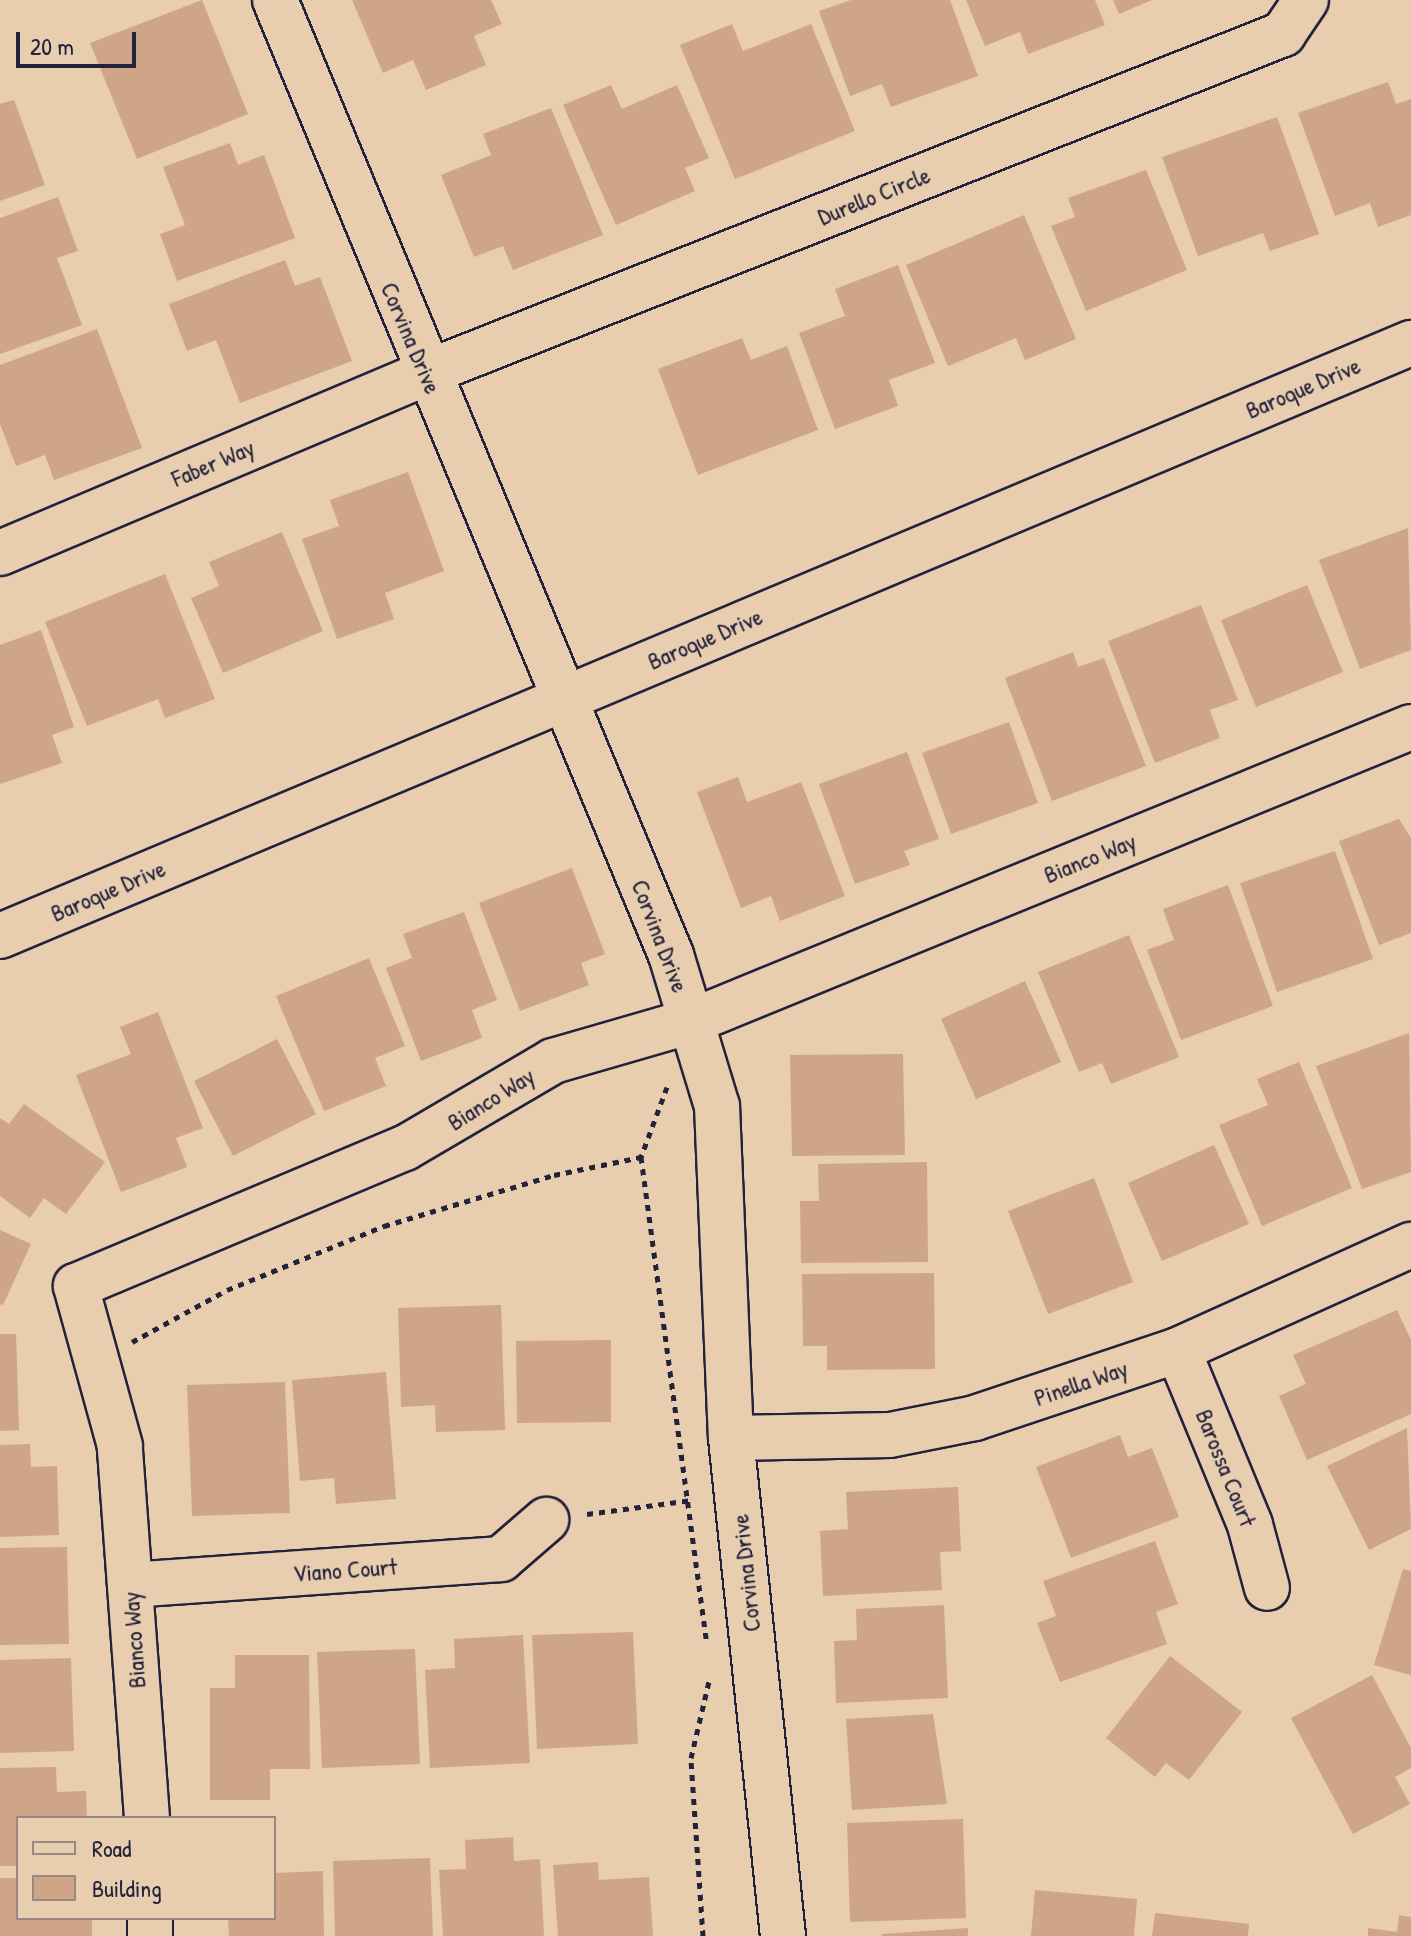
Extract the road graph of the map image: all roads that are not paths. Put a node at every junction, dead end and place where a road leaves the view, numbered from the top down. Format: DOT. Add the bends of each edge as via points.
graph roads {
  1 [pos="275,0"];
  2 [pos="1306,0"];
  3 [pos="1411,343"];
  4 [pos="426,373"];
  5 [pos="0,553"];
  6 [pos="563,699"];
  7 [pos="1411,727"];
  8 [pos="0,936"];
  9 [pos="692,1021"];
  10 [pos="1411,1245"];
  11 [pos="1178,1350"];
  12 [pos="731,1438"];
  13 [pos="546,1520"];
  14 [pos="130,1585"];
  15 [pos="1267,1588"];
  16 [pos="147,1816"];
  17 [pos="783,1936"];
  1 -- 4 [label="street, Corvina Drive"];
  2 -- 4 [label="street, Durello Circle" via="1283,34"];
  3 -- 6 [label="street, Baroque Drive"];
  4 -- 5 [label="street, Faber Way"];
  4 -- 6 [label="street, Corvina Drive"];
  6 -- 8 [label="street, Baroque Drive"];
  6 -- 9 [label="street, Corvina Drive"];
  7 -- 9 [label="street, Bianco Way"];
  9 -- 12 [label="street, Corvina Drive" via="717,1106"];
  9 -- 14 [label="street, Bianco Way" via="553,1061 405,1148 76,1286 120,1446"];
  10 -- 11 [label="street, Pinella Way"];
  11 -- 12 [label="street, Pinella Way" via="975,1418 890,1435"];
  11 -- 15 [label="street, Barossa Court" via="1250,1525"];
  12 -- 17 [label="street, Corvina Drive"];
  13 -- 14 [label="street, Viano Court" via="501,1559"];
  14 -- 16 [label="street, Bianco Way"];
}
